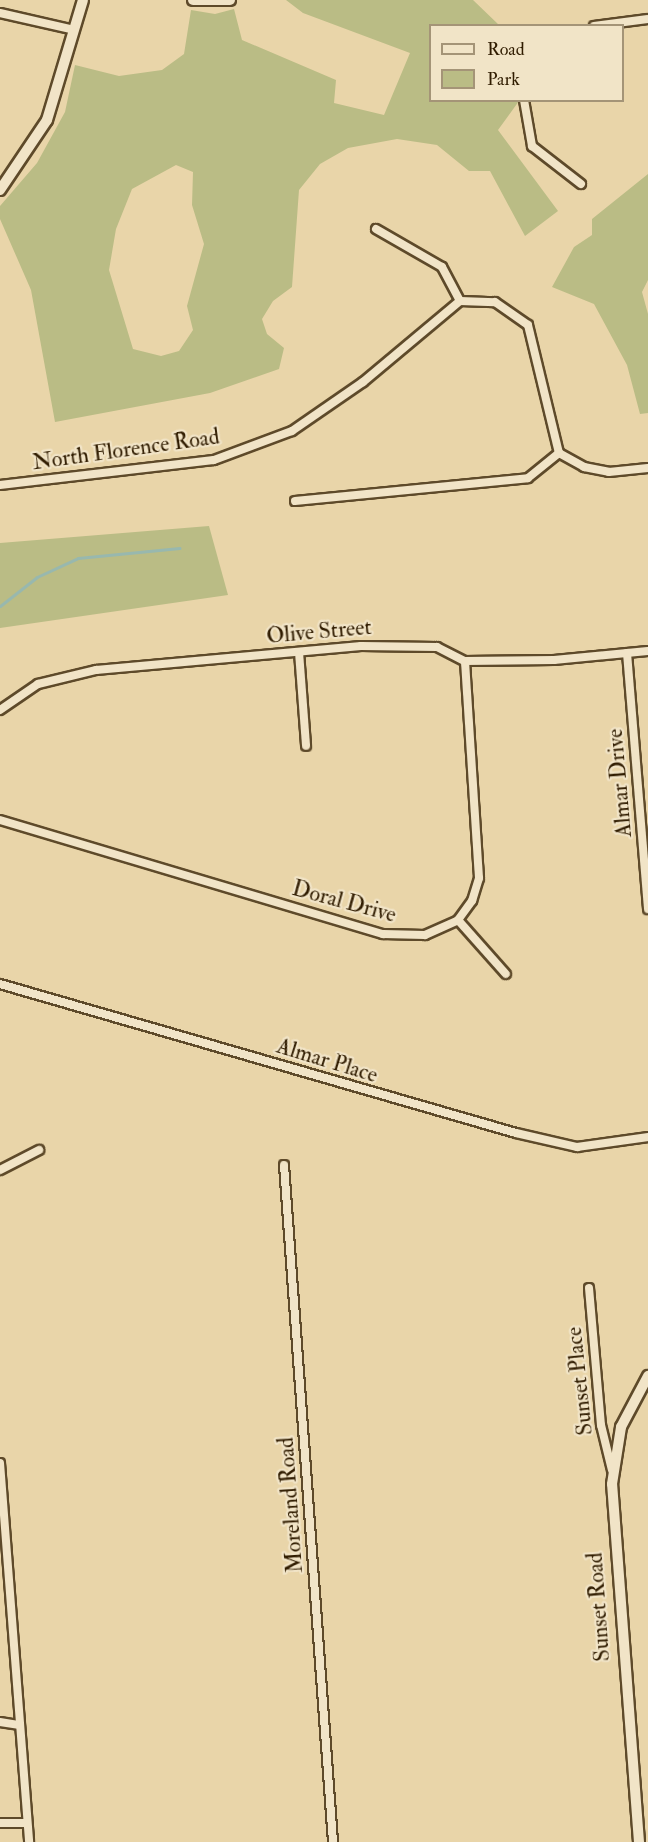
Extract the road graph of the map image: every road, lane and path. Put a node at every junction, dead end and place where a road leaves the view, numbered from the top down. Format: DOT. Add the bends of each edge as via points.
graph roads {
  1 [pos="83,0"];
  2 [pos="193,0"];
  3 [pos="230,0"];
  4 [pos="0,13"];
  5 [pos="648,19"];
  6 [pos="609,24"];
  7 [pos="74,30"];
  8 [pos="524,102"];
  9 [pos="582,184"];
  10 [pos="0,190"];
  11 [pos="376,229"];
  12 [pos="460,301"];
  13 [pos="559,453"];
  14 [pos="648,468"];
  15 [pos="0,485"];
  16 [pos="295,501"];
  17 [pos="648,651"];
  18 [pos="299,652"];
  19 [pos="627,653"];
  20 [pos="465,661"];
  21 [pos="0,710"];
  22 [pos="306,746"];
  23 [pos="0,820"];
  24 [pos="648,909"];
  25 [pos="458,920"];
  26 [pos="506,974"];
  27 [pos="0,984"];
  28 [pos="648,1137"];
  29 [pos="39,1150"];
  30 [pos="284,1166"];
  31 [pos="0,1170"];
  32 [pos="589,1288"];
  33 [pos="648,1376"];
  34 [pos="0,1463"];
  35 [pos="612,1470"];
  36 [pos="0,1722"];
  37 [pos="20,1725"];
  38 [pos="0,1823"];
  39 [pos="27,1823"];
  40 [pos="29,1842"];
  41 [pos="333,1842"];
  42 [pos="639,1842"];
  1 -- 7 [label="street"];
  2 -- 3 [label="street"];
  4 -- 7 [label="street"];
  5 -- 6 [label="street"];
  7 -- 10 [label="street" via="47,120"];
  8 -- 9 [label="street" via="532,146"];
  11 -- 12 [label="street" via="442,267"];
  12 -- 13 [label="street" via="495,302 528,325"];
  12 -- 15 [label="street, North Florence Road" via="363,382 292,431 214,460"];
  13 -- 14 [label="street" via="584,467 609,472"];
  13 -- 16 [label="street" via="528,478"];
  17 -- 19 [label="street, Olive Street"];
  18 -- 20 [label="street, Olive Street" via="406,643 437,647"];
  18 -- 21 [label="street, Olive Street" via="96,670 38,684"];
  18 -- 22 [label="street"];
  19 -- 20 [label="street, Olive Street"];
  19 -- 24 [label="street, Almar Drive"];
  20 -- 25 [label="street" via="479,878 472,901"];
  23 -- 25 [label="street, Doral Drive" via="383,934 425,936"];
  25 -- 26 [label="street"];
  27 -- 28 [label="street, Almar Place" via="516,1133 577,1146"];
  29 -- 31 [label="street"];
  30 -- 41 [label="street, Moreland Road"];
  32 -- 35 [label="street, Sunset Place" via="601,1425"];
  33 -- 35 [label="street, Sunset Road" via="621,1427"];
  34 -- 37 [label="street"];
  35 -- 42 [label="street, Sunset Road" via="619,1624"];
  36 -- 37 [label="street"];
  37 -- 39 [label="street"];
  38 -- 39 [label="street"];
  39 -- 40 [label="street"];
}
